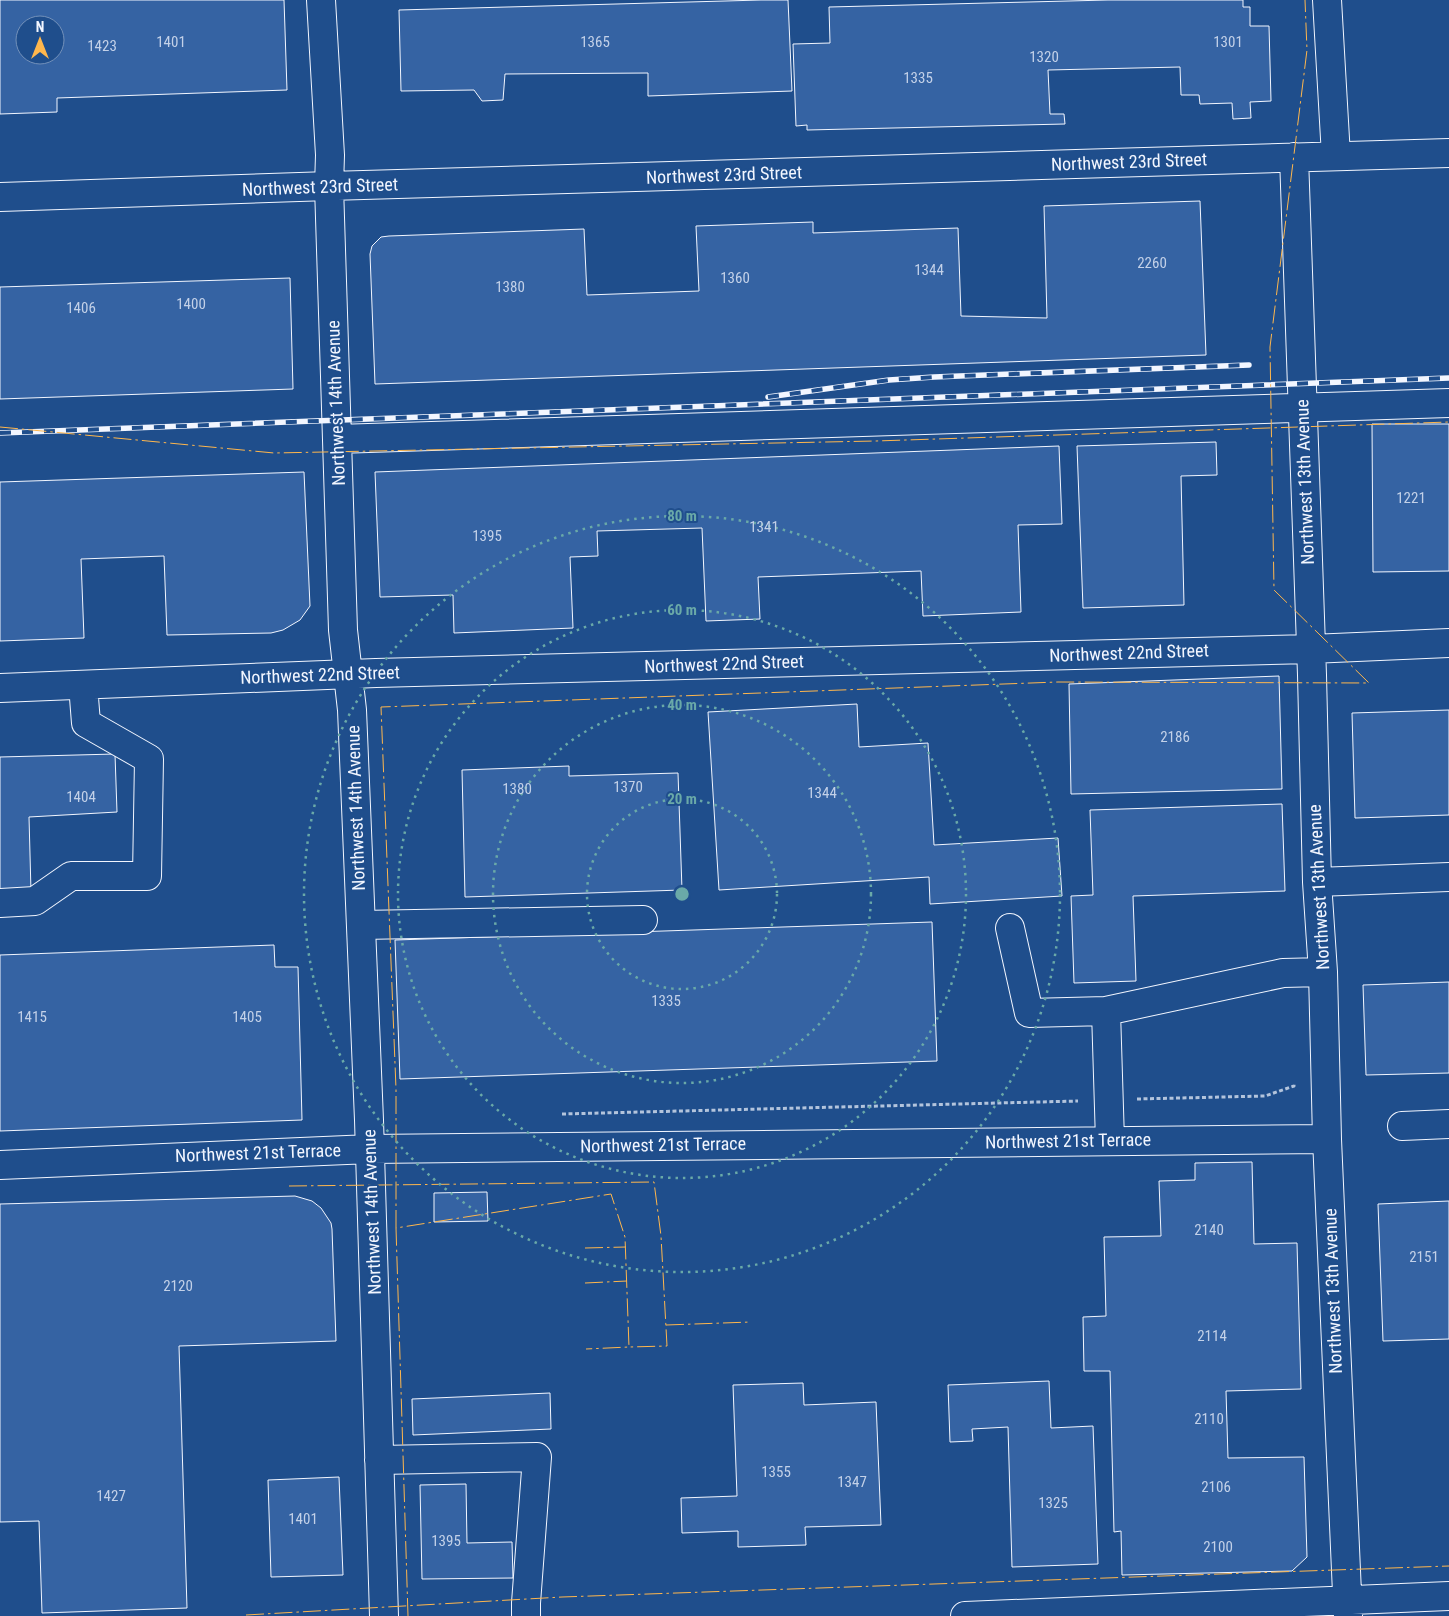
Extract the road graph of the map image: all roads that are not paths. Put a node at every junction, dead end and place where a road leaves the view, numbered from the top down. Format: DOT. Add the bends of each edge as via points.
graph roads {
  1 [pos="322,0"];
  2 [pos="1328,0"];
  3 [pos="1449,153"];
  4 [pos="1336,156"];
  5 [pos="1294,157"];
  6 [pos="329,186"];
  7 [pos="0,198"];
  8 [pos="1449,403"];
  9 [pos="1302,408"];
  10 [pos="337,439"];
  11 [pos="1449,643"];
  12 [pos="1311,648"];
  13 [pos="348,674"];
  14 [pos="83,685"];
  15 [pos="0,688"];
  16 [pos="1449,877"];
  17 [pos="1317,882"];
  18 [pos="0,902"];
  19 [pos="643,920"];
  20 [pos="361,924"];
  21 [pos="1010,928"];
  22 [pos="1323,972"];
  23 [pos="1106,1011"];
  24 [pos="1449,1124"];
  25 [pos="1402,1126"];
  26 [pos="1327,1139"];
  27 [pos="1110,1141"];
  28 [pos="370,1149"];
  29 [pos="0,1165"];
  30 [pos="379,1460"];
  31 [pos="1449,1596"];
  32 [pos="1347,1608"];
  33 [pos="384,1616"];
  34 [pos="526,1616"];
  35 [pos="965,1616"];
  1 -- 6 [label="street, Northwest 14th Avenue"];
  2 -- 4 [label="street"];
  3 -- 4 [label="street, Northwest 23rd Street"];
  4 -- 5 [label="street, Northwest 23rd Street"];
  5 -- 6 [label="street, Northwest 23rd Street"];
  5 -- 9 [label="street, Northwest 13th Avenue"];
  6 -- 7 [label="street, Northwest 23rd Street"];
  6 -- 10 [label="street, Northwest 14th Avenue"];
  8 -- 9 [label="street"];
  9 -- 10 [label="street"];
  9 -- 12 [label="street, Northwest 13th Avenue"];
  10 -- 13 [label="street, Northwest 14th Avenue" via="343,630"];
  11 -- 12 [label="street, Northwest 22nd Street"];
  12 -- 13 [label="street, Northwest 22nd Street"];
  12 -- 17 [label="street, Northwest 13th Avenue"];
  13 -- 14 [label="street, Northwest 22nd Street"];
  13 -- 20 [label="street, Northwest 14th Avenue"];
  14 -- 15 [label="street, Northwest 22nd Street"];
  14 -- 18 [label="street" via="86,723 149,759 147,876 70,876 36,901"];
  16 -- 17 [label="street"];
  17 -- 22 [label="street, Northwest 13th Avenue"];
  19 -- 20 [label="street"];
  20 -- 28 [label="street, Northwest 14th Avenue"];
  21 -- 23 [label="street" via="1030,1013"];
  22 -- 23 [label="street" via="1283,973"];
  22 -- 26 [label="street, Northwest 13th Avenue"];
  23 -- 27 [label="street"];
  24 -- 25 [label="street"];
  26 -- 27 [label="street, Northwest 21st Terrace"];
  26 -- 32 [label="street, Northwest 13th Avenue"];
  27 -- 28 [label="street, Northwest 21st Terrace"];
  28 -- 29 [label="street, Northwest 21st Terrace"];
  28 -- 30 [label="street, Northwest 14th Avenue"];
  30 -- 33 [label="street, Northwest 14th Avenue"];
  30 -- 34 [label="street" via="537,1457"];
  31 -- 32 [label="street"];
  32 -- 35 [label="street"];
}
